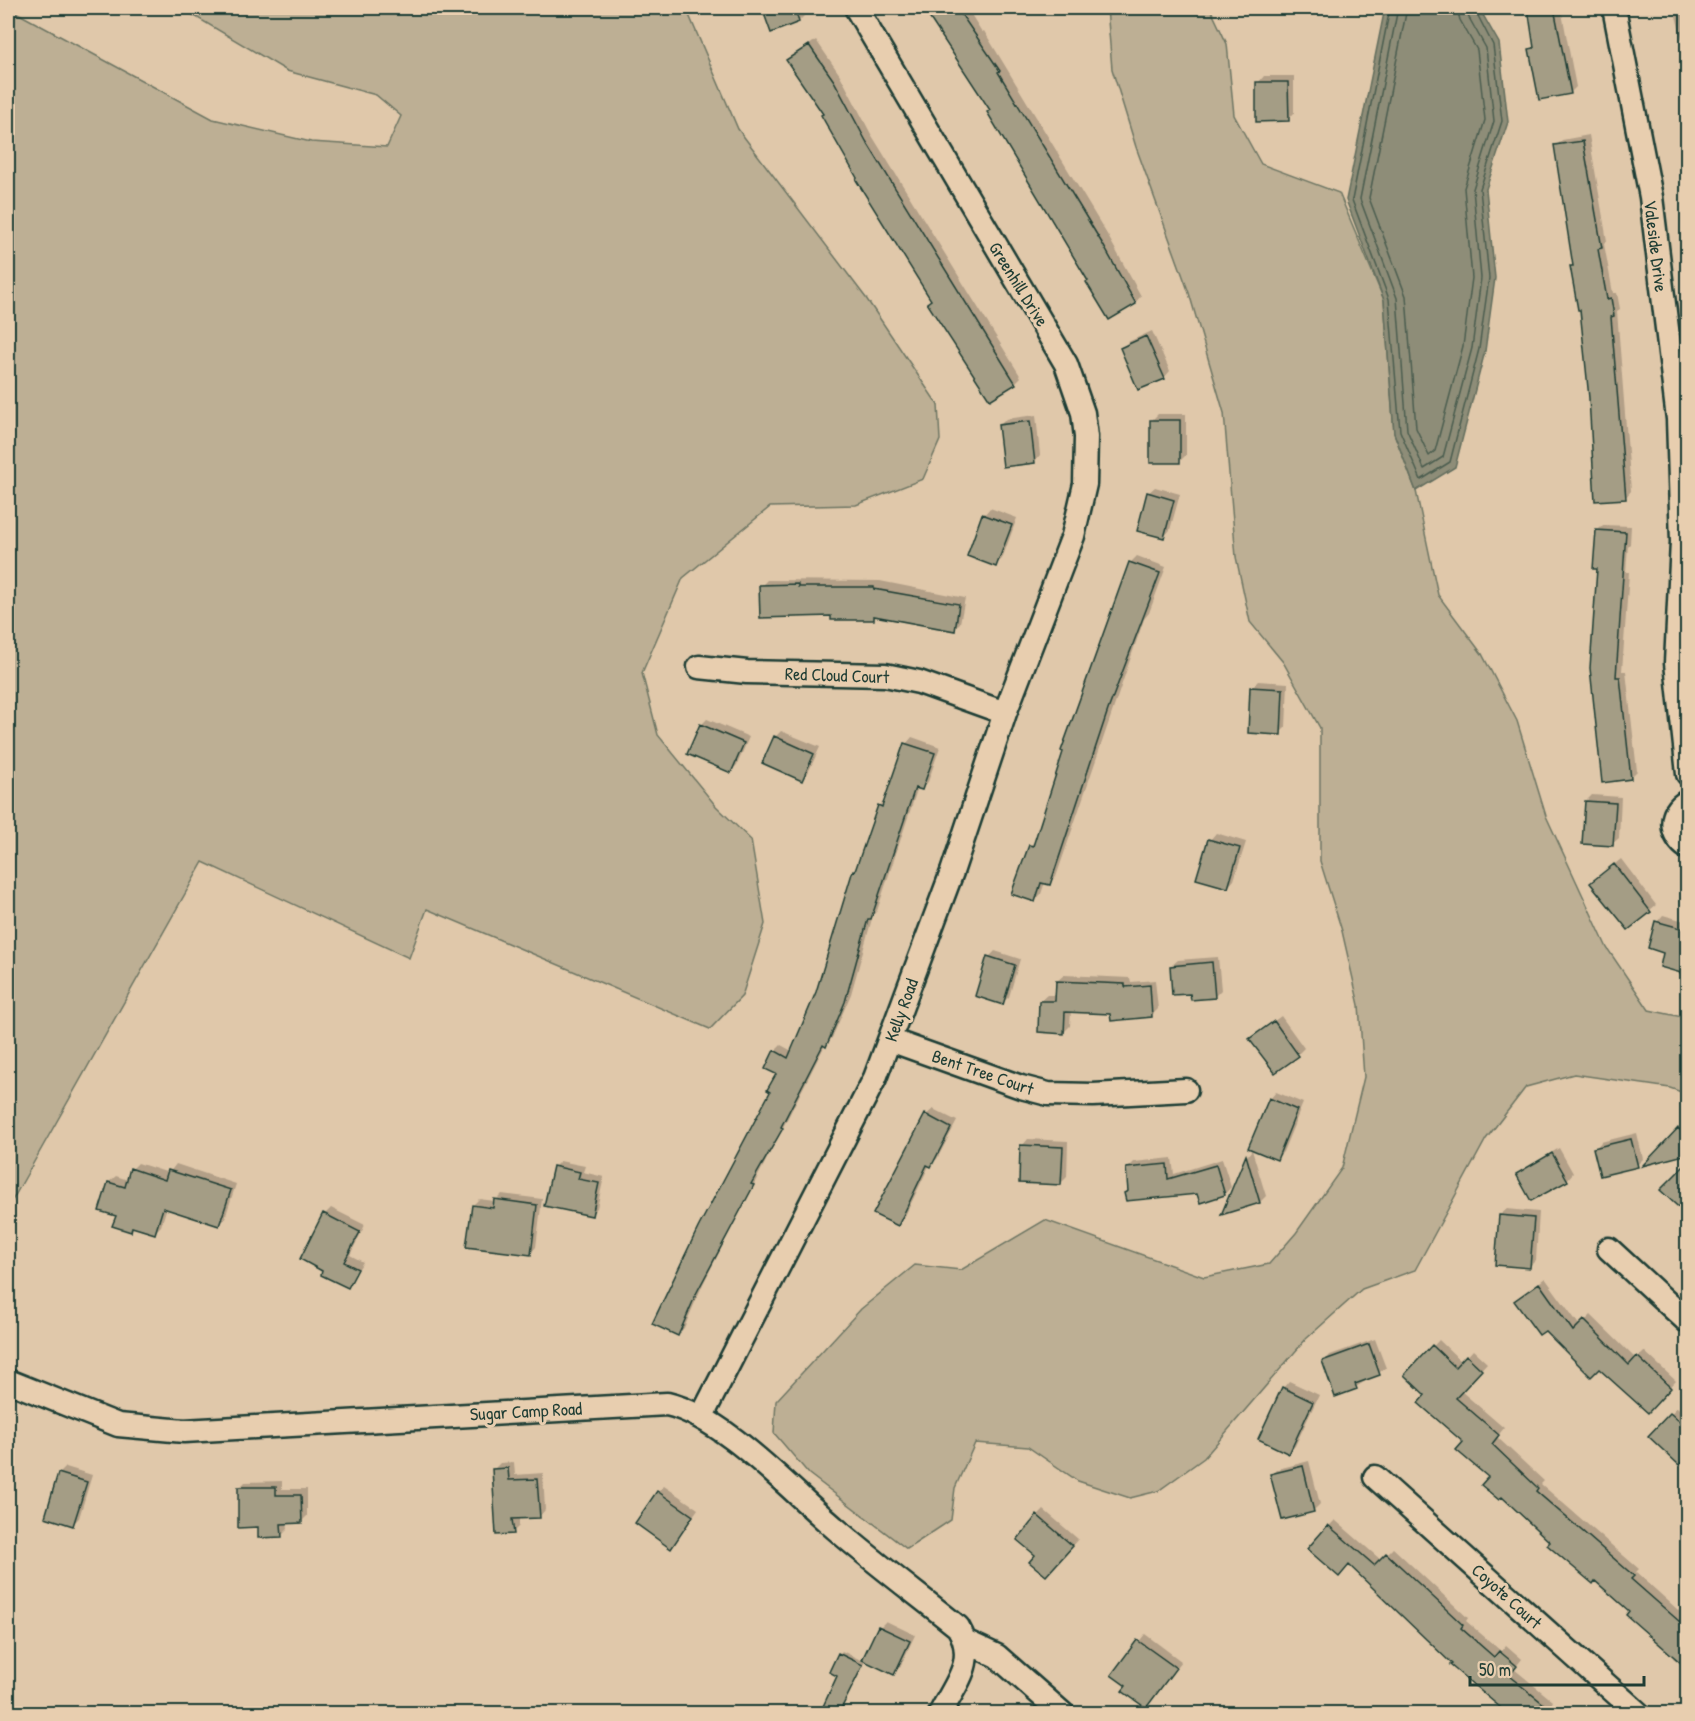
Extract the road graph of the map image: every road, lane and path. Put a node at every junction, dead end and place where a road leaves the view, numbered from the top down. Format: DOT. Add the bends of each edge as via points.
graph roads {
  1 [pos="856,8"];
  2 [pos="1614,8"];
  3 [pos="1054,584"];
  4 [pos="699,667"];
  5 [pos="1005,713"];
  6 [pos="1688,774"];
  7 [pos="1688,801"];
  8 [pos="1688,848"];
  9 [pos="890,1040"];
  10 [pos="1186,1090"];
  11 [pos="1609,1249"];
  12 [pos="1688,1322"];
  13 [pos="8,1381"];
  14 [pos="702,1416"];
  15 [pos="1375,1477"];
  16 [pos="967,1642"];
  17 [pos="940,1713"];
  18 [pos="1063,1713"];
  19 [pos="1639,1713"];
  1 -- 3 [label="street, Greenhill Drive" via="1066,364 1084,421 1085,484 1073,536"];
  2 -- 6 [label="street, Valeside Drive" via="1651,197 1678,419 1682,542 1676,663"];
  3 -- 5 [label="street, Kelly Road"];
  4 -- 5 [label="street, Red Cloud Court" via="885,675 919,682"];
  5 -- 9 [label="street, Kelly Road" via="952,873"];
  7 -- 8 [label="street" via="1676,810 1672,827 1680,843"];
  9 -- 10 [label="street, Bent Tree Court" via="1048,1094"];
  9 -- 14 [label="street, Kelly Road" via="875,1078"];
  11 -- 12 [label="street"];
  13 -- 14 [label="street, Sugar Camp Road" via="118,1425 184,1431 668,1404"];
  14 -- 16 [label="street, Sugar Camp Road" via="957,1627"];
  15 -- 19 [label="street, Coyote Court"];
  16 -- 17 [label="street" via="966,1664"];
  16 -- 18 [label="street, Sugar Camp Road" via="997,1656"];
}
